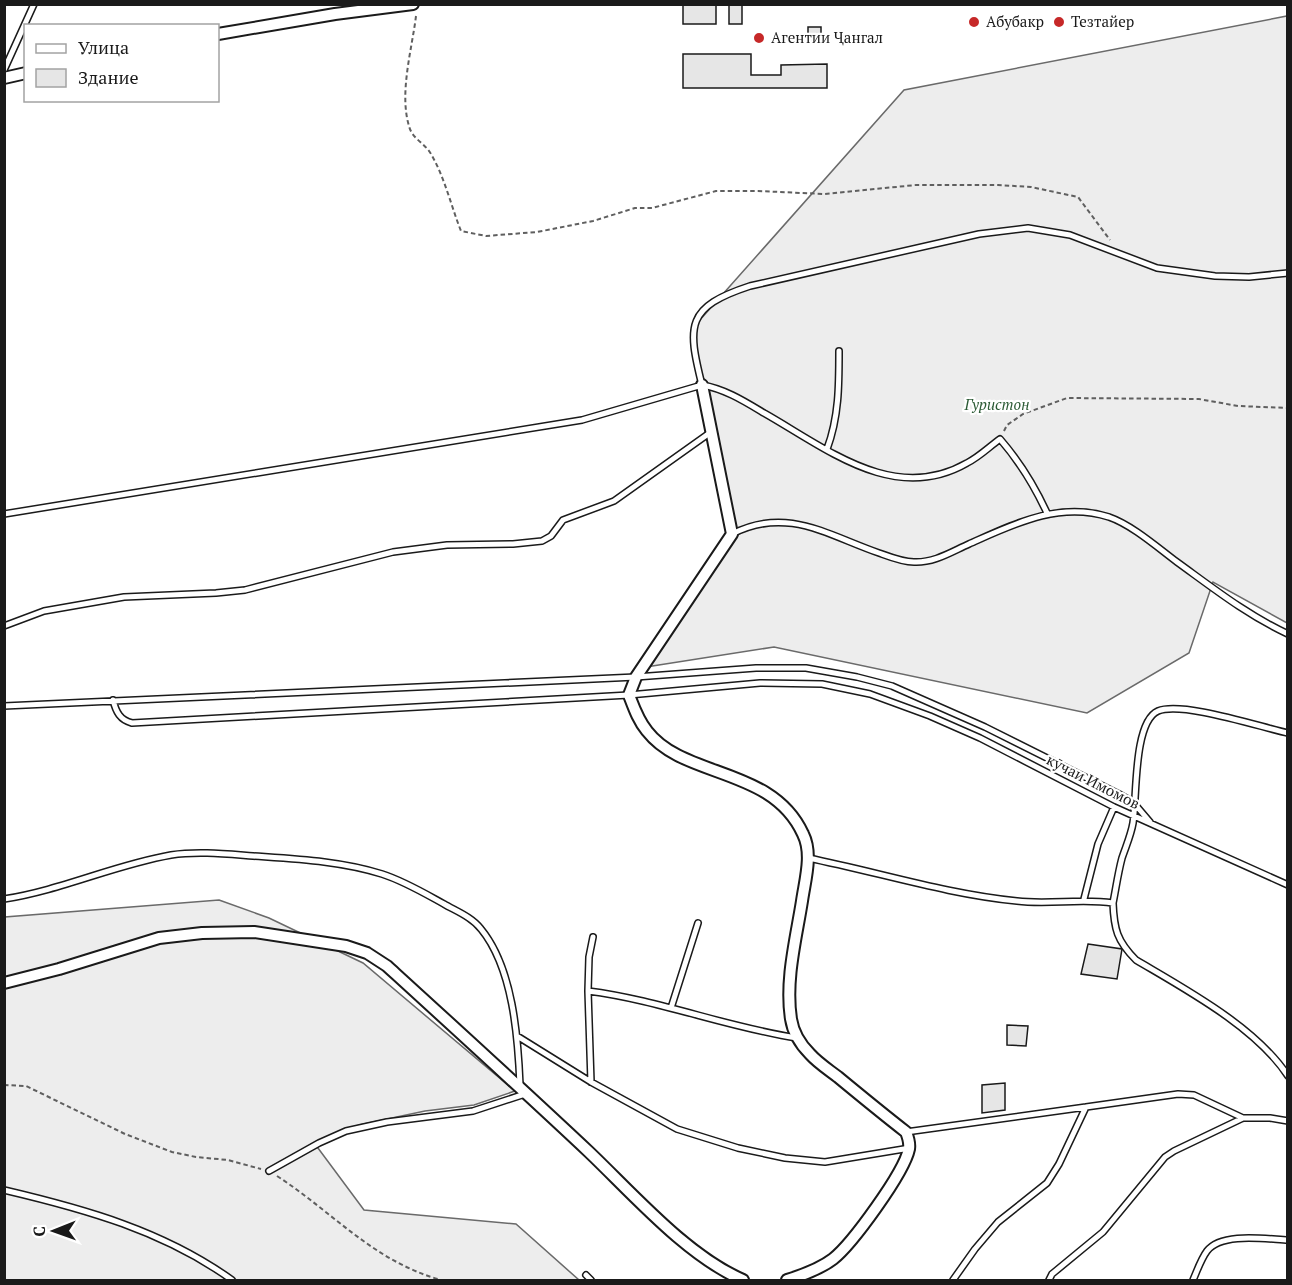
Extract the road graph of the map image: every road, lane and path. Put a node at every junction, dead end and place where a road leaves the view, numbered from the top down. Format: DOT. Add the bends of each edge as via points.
graph roads {
  1 [pos="34,4"];
  2 [pos="413,4"];
  3 [pos="416,18"];
  4 [pos="25,24"];
  5 [pos="24,26"];
  6 [pos="219,34"];
  7 [pos="4,70"];
  8 [pos="24,73"];
  9 [pos="4,78"];
  10 [pos="1119,252"];
  11 [pos="1287,273"];
  12 [pos="839,351"];
  13 [pos="702,385"];
  14 [pos="1287,408"];
  15 [pos="712,432"];
  16 [pos="1000,439"];
  17 [pos="827,449"];
  18 [pos="1047,513"];
  19 [pos="4,514"];
  20 [pos="732,534"];
  21 [pos="4,626"];
  22 [pos="1287,634"];
  23 [pos="636,677"];
  24 [pos="629,695"];
  25 [pos="113,700"];
  26 [pos="4,706"];
  27 [pos="1287,733"];
  28 [pos="1134,802"];
  29 [pos="1114,807"];
  30 [pos="1134,816"];
  31 [pos="1152,824"];
  32 [pos="808,858"];
  33 [pos="1287,885"];
  34 [pos="4,899"];
  35 [pos="1084,900"];
  36 [pos="1113,903"];
  37 [pos="698,923"];
  38 [pos="593,937"];
  39 [pos="4,982"];
  40 [pos="588,991"];
  41 [pos="671,1008"];
  42 [pos="517,1036"];
  43 [pos="797,1038"];
  44 [pos="1287,1076"];
  45 [pos="591,1082"];
  46 [pos="4,1085"];
  47 [pos="523,1090"];
  48 [pos="1086,1107"];
  49 [pos="1243,1118"];
  50 [pos="1287,1121"];
  51 [pos="906,1132"];
  52 [pos="910,1148"];
  53 [pos="269,1171"];
  54 [pos="4,1190"];
  55 [pos="1287,1240"];
  56 [pos="586,1275"];
  57 [pos="232,1281"];
  58 [pos="441,1281"];
  59 [pos="591,1281"];
  60 [pos="743,1281"];
  61 [pos="787,1281"];
  62 [pos="953,1281"];
  63 [pos="1049,1281"];
  64 [pos="1193,1281"];
  1 -- 4 [label="lane"];
  2 -- 6 [label="street"];
  3 -- 10 [label="path" via="406,86 409,128 439,168 461,231 486,236 537,232 716,191 824,194 916,186 1017,186 1078,197"];
  5 -- 7 [label="lane"];
  8 -- 9 [label="street"];
  10 -- 11 [label="lane" via="1157,268 1215,276"];
  10 -- 13 [label="lane" via="1071,235 1028,228 980,234 750,286 726,294 699,315 692,332"];
  12 -- 17 [label="lane" via="837,414"];
  13 -- 15 [label="street"];
  13 -- 17 [label="lane" via="728,392"];
  13 -- 19 [label="lane" via="582,420"];
  14 -- 16 [label="path" via="1199,399 1066,398 1023,414 1007,425"];
  15 -- 20 [label="street"];
  15 -- 21 [label="lane" via="614,501 563,520 542,541 447,545 393,552 245,590 124,597 44,611"];
  16 -- 17 [label="lane" via="966,464 946,472 904,479 881,475"];
  16 -- 18 [label="lane"];
  18 -- 20 [label="lane" via="923,562 902,561 797,523 763,523"];
  18 -- 22 [label="lane" via="1081,512 1120,522 1235,605"];
  20 -- 23 [label="street"];
  23 -- 24 [label="street"];
  23 -- 25 [label="lane, кӯчаи Имомов"];
  23 -- 28 [label="lane, кӯчаи Имомов" via="756,668 823,670 856,676 892,686 958,715"];
  24 -- 25 [label="lane, кӯчаи Имомов" via="132,723 118,714"];
  24 -- 29 [label="lane, кӯчаи Имомов" via="790,682 854,690 887,699 980,738"];
  24 -- 32 [label="street" via="636,715 662,746 680,757 746,781 775,799 804,835"];
  25 -- 26 [label="lane, кӯчаи Имомов"];
  27 -- 28 [label="lane" via="1203,711 1160,711 1145,725"];
  28 -- 30 [label="lane"];
  28 -- 31 [label="lane, кӯчаи Имомов"];
  29 -- 30 [label="lane, кӯчаи Имомов"];
  29 -- 35 [label="lane" via="1094,855"];
  30 -- 31 [label="lane, кӯчаи Имомов"];
  30 -- 36 [label="lane"];
  31 -- 33 [label="lane"];
  32 -- 35 [label="lane" via="971,895 1027,902"];
  32 -- 43 [label="street" via="789,998"];
  34 -- 42 [label="lane" via="183,854 279,857 365,869 422,892 480,927 501,968"];
  35 -- 36 [label="lane"];
  36 -- 44 [label="lane" via="1117,935 1136,960 1222,1014 1258,1043"];
  37 -- 41 [label="lane"];
  38 -- 40 [label="lane"];
  39 -- 47 [label="street" via="159,938 202,933 254,932 346,946 368,953 387,966"];
  40 -- 41 [label="lane"];
  40 -- 45 [label="lane"];
  41 -- 43 [label="lane" via="758,1032"];
  42 -- 45 [label="lane"];
  42 -- 47 [label="lane"];
  43 -- 51 [label="street" via="810,1054"];
  45 -- 52 [label="lane" via="677,1129 785,1158 825,1162"];
  46 -- 53 [label="path" via="26,1086 172,1152"];
  47 -- 53 [label="lane" via="473,1111 346,1131"];
  47 -- 60 [label="street" via="685,1243"];
  48 -- 49 [label="lane" via="1194,1095"];
  48 -- 51 [label="lane"];
  48 -- 62 [label="lane" via="1047,1183 998,1222"];
  49 -- 50 [label="lane"];
  49 -- 63 [label="lane" via="1165,1157 1103,1232"];
  51 -- 52 [label="street"];
  52 -- 61 [label="street" via="894,1181 846,1247 831,1260"];
  53 -- 58 [label="path" via="364,1242 405,1268"];
  54 -- 57 [label="lane" via="139,1229"];
  55 -- 64 [label="lane" via="1226,1239 1214,1244 1206,1251"];
  56 -- 59 [label="lane"];
}
